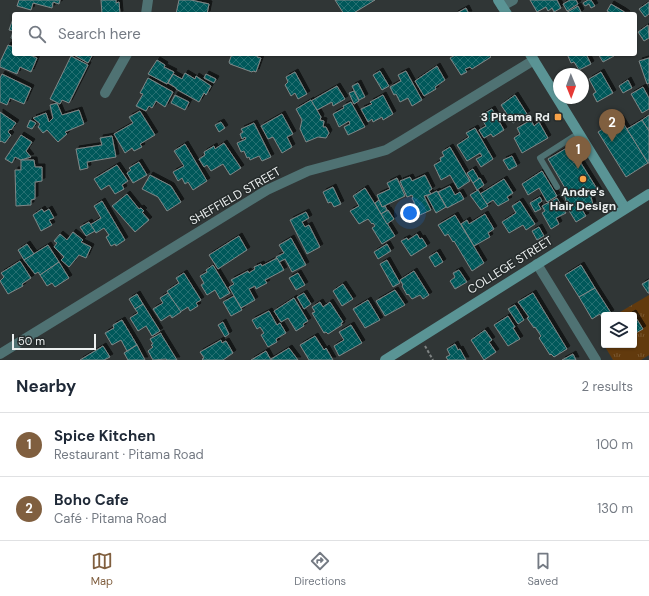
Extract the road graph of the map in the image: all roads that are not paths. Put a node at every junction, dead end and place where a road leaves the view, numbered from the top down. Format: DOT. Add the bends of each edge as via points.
graph roads {
  1 [pos="148,0"];
  2 [pos="513,0"];
  3 [pos="502,7"];
  4 [pos="146,12"];
  5 [pos="126,56"];
  6 [pos="532,57"];
  7 [pos="105,93"];
  8 [pos="579,133"];
  9 [pos="557,187"];
  10 [pos="649,194"];
  11 [pos="625,208"];
  12 [pos="537,264"];
  13 [pos="0,354"];
  14 [pos="385,360"];
  15 [pos="596,360"];
  1 -- 4 [label="street"];
  2 -- 3 [label="street"];
  5 -- 7 [label="street"];
  6 -- 8 [label="main road"];
  6 -- 13 [label="street, SHEFFIELD STREET" via="386,150 308,171 267,190"];
  8 -- 9 [label="lane" via="540,158"];
  8 -- 11 [label="main road"];
  10 -- 11 [label="main road, COLLEGE STREET"];
  11 -- 12 [label="main road, COLLEGE STREET"];
  12 -- 14 [label="main road, COLLEGE STREET"];
  12 -- 15 [label="street"];
}
